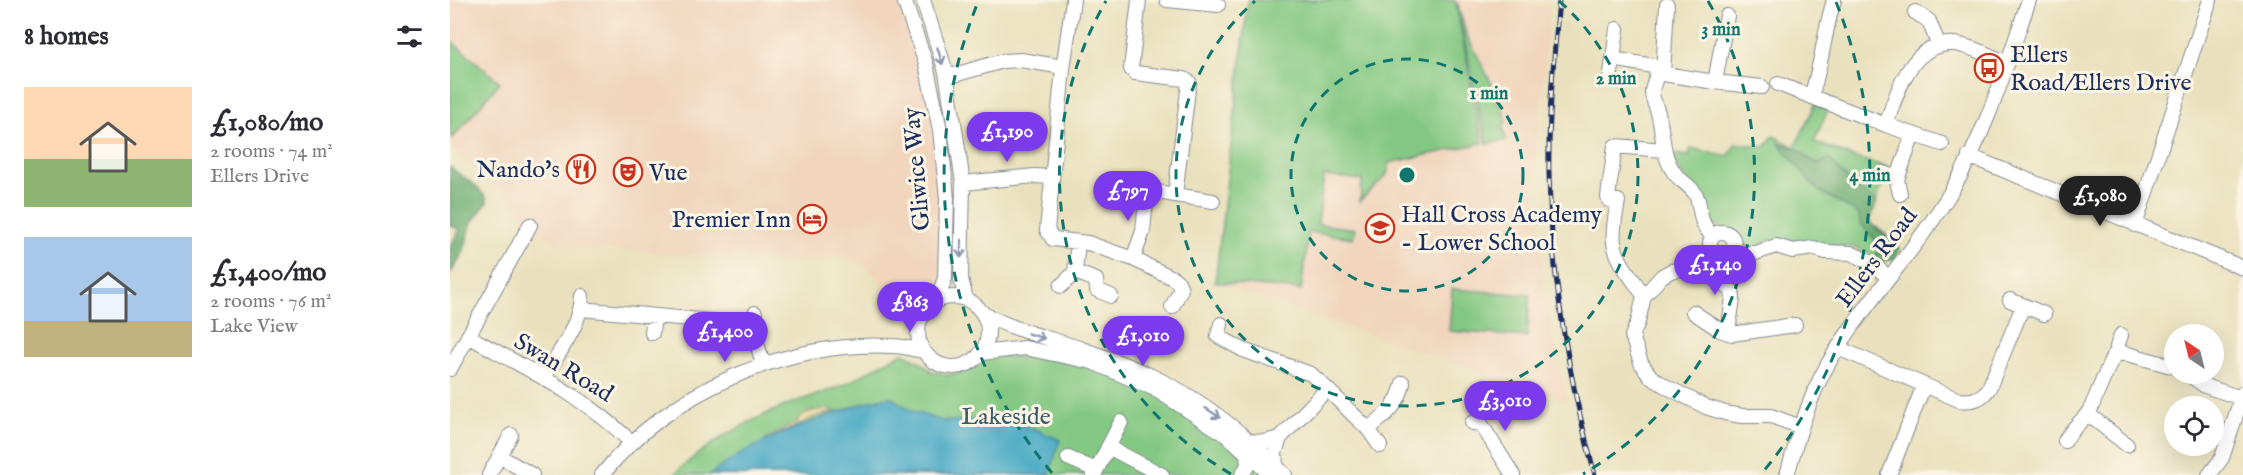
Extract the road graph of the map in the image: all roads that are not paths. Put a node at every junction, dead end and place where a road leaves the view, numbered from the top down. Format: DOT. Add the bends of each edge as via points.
graph roads {
  1 [pos="904,0"];
  2 [pos="923,0"];
  3 [pos="1073,0"];
  4 [pos="1139,0"];
  5 [pos="1167,0"];
  6 [pos="1834,0"];
  7 [pos="2029,0"];
  8 [pos="2210,0"];
  9 [pos="1218,5"];
  10 [pos="1667,5"];
  11 [pos="1915,12"];
  12 [pos="1727,16"];
  13 [pos="1617,29"];
  14 [pos="1939,46"];
  15 [pos="1613,59"];
  16 [pos="2007,63"];
  17 [pos="1063,67"];
  18 [pos="1660,74"];
  19 [pos="946,77"];
  20 [pos="1610,80"];
  21 [pos="1715,82"];
  22 [pos="1778,84"];
  23 [pos="1762,87"];
  24 [pos="1811,96"];
  25 [pos="1886,125"];
  26 [pos="1913,134"];
  27 [pos="1942,144"];
  28 [pos="1664,150"];
  29 [pos="1969,156"];
  30 [pos="1883,173"];
  31 [pos="1052,177"];
  32 [pos="1898,178"];
  33 [pos="963,183"];
  34 [pos="1127,187"];
  35 [pos="1148,190"];
  36 [pos="1900,194"];
  37 [pos="1175,195"];
  38 [pos="1213,201"];
  39 [pos="530,225"];
  40 [pos="2135,225"];
  41 [pos="1713,236"];
  42 [pos="1078,242"];
  43 [pos="1733,248"];
  44 [pos="1714,253"];
  45 [pos="1133,259"];
  46 [pos="1702,264"];
  47 [pos="2243,268"];
  48 [pos="1075,272"];
  49 [pos="1889,278"];
  50 [pos="1061,286"];
  51 [pos="1111,296"];
  52 [pos="1644,296"];
  53 [pos="966,299"];
  54 [pos="937,301"];
  55 [pos="1173,308"];
  56 [pos="1693,312"];
  57 [pos="982,313"];
  58 [pos="2044,314"];
  59 [pos="654,316"];
  60 [pos="1221,324"];
  61 [pos="1794,325"];
  62 [pos="917,332"];
  63 [pos="652,333"];
  64 [pos="1728,333"];
  65 [pos="2121,335"];
  66 [pos="468,336"];
  67 [pos="892,346"];
  68 [pos="1838,348"];
  69 [pos="923,351"];
  70 [pos="982,353"];
  71 [pos="2119,353"];
  72 [pos="763,364"];
  73 [pos="2164,364"];
  74 [pos="450,369"];
  75 [pos="544,378"];
  76 [pos="1403,383"];
  77 [pos="2202,384"];
  78 [pos="1924,385"];
  79 [pos="1327,389"];
  80 [pos="2242,396"];
  81 [pos="2088,414"];
  82 [pos="1481,420"];
  83 [pos="1121,422"];
  84 [pos="1801,427"];
  85 [pos="1368,429"];
  86 [pos="511,435"];
  87 [pos="1280,438"];
  88 [pos="2065,441"];
  89 [pos="632,443"];
  90 [pos="2127,445"];
  91 [pos="1380,446"];
  92 [pos="1108,447"];
  93 [pos="1248,447"];
  94 [pos="499,456"];
  95 [pos="1068,458"];
  96 [pos="1275,472"];
  97 [pos="1095,473"];
  98 [pos="489,475"];
  99 [pos="532,475"];
  100 [pos="602,475"];
  101 [pos="1162,475"];
  102 [pos="1242,475"];
  103 [pos="1247,475"];
  104 [pos="1513,475"];
  105 [pos="1787,475"];
  106 [pos="1889,475"];
  107 [pos="2209,475"];
  1 -- 54 [label="street, Gliwice Way" via="926,64 940,130 947,198 945,278"];
  2 -- 19 [label="street, Gliwice Way, one-way"];
  3 -- 17 [label="street"];
  4 -- 37 [label="street" via="1131,69 1135,73 1189,82"];
  5 -- 9 [label="street"];
  6 -- 24 [label="street"];
  7 -- 16 [label="street, Ellers Road"];
  8 -- 40 [label="street"];
  10 -- 18 [label="street"];
  11 -- 14 [label="street" via="1929,21"];
  12 -- 21 [label="street"];
  13 -- 15 [label="street"];
  14 -- 16 [label="street" via="1956,44"];
  14 -- 25 [label="street" via="1912,64"];
  15 -- 18 [label="street" via="1653,66"];
  15 -- 20 [label="street"];
  16 -- 29 [label="street, Ellers Road"];
  17 -- 19 [label="street" via="1003,61"];
  17 -- 31 [label="street"];
  18 -- 21 [label="street"];
  18 -- 28 [label="street" via="1652,90"];
  19 -- 33 [label="street, Gliwice Way"];
  21 -- 23 [label="street"];
  22 -- 24 [label="street"];
  24 -- 25 [label="street"];
  25 -- 26 [label="street"];
  26 -- 27 [label="street"];
  26 -- 32 [label="street"];
  28 -- 41 [label="street" via="1677,176 1696,195 1701,220"];
  28 -- 52 [label="street" via="1615,146 1608,197 1618,201 1613,229 1618,255"];
  29 -- 40 [label="street"];
  29 -- 49 [label="street, Ellers Road" via="1937,214"];
  30 -- 32 [label="street"];
  31 -- 33 [label="street"];
  31 -- 42 [label="street" via="1047,230 1053,239"];
  32 -- 36 [label="street"];
  33 -- 53 [label="street, Gliwice Way, one-way" via="961,279"];
  34 -- 35 [label="street"];
  35 -- 37 [label="street"];
  35 -- 45 [label="street" via="1143,231"];
  37 -- 38 [label="street"];
  39 -- 66 [label="street"];
  40 -- 47 [label="street"];
  41 -- 43 [label="street" via="1720,232 1728,234"];
  41 -- 44 [label="street" via="1710,246"];
  42 -- 45 [label="street"];
  42 -- 48 [label="street"];
  43 -- 44 [label="street" via="1725,256"];
  43 -- 49 [label="street" via="1756,254 1776,246 1793,251 1813,248 1851,253 1872,263"];
  44 -- 46 [label="street"];
  45 -- 55 [label="street" via="1178,282 1181,289"];
  46 -- 52 [label="street" via="1671,270"];
  46 -- 64 [label="street" via="1710,276 1732,291"];
  48 -- 50 [label="street"];
  48 -- 51 [label="street" via="1096,280 1096,290"];
  49 -- 68 [label="street, Ellers Road"];
  52 -- 84 [label="street" via="1632,336 1641,363 1651,377 1706,407 1742,416 1771,416"];
  53 -- 54 [label="street" via="949,297"];
  53 -- 57 [label="street"];
  54 -- 62 [label="street" via="921,318"];
  56 -- 64 [label="street"];
  57 -- 70 [label="street" via="988,327"];
  57 -- 93 [label="street, one-way" via="1030,334 1150,375 1210,411"];
  58 -- 78 [label="street" via="2016,303 1986,393 1980,398 1959,400"];
  59 -- 63 [label="street"];
  59 -- 72 [label="street" via="754,319"];
  59 -- 75 [label="street" via="582,302 577,321"];
  60 -- 79 [label="street" via="1218,336 1243,350 1311,374"];
  61 -- 64 [label="street"];
  62 -- 67 [label="street"];
  62 -- 69 [label="street"];
  65 -- 71 [label="street"];
  66 -- 74 [label="street"];
  66 -- 75 [label="street, Swan Road"];
  67 -- 69 [label="street"];
  67 -- 72 [label="street" via="846,348"];
  68 -- 78 [label="street"];
  68 -- 84 [label="street, Ellers Road"];
  69 -- 70 [label="street" via="946,367 974,362"];
  70 -- 93 [label="street" via="1025,348 1092,362 1155,389"];
  71 -- 73 [label="street"];
  71 -- 81 [label="street" via="2114,356"];
  72 -- 89 [label="street" via="692,397"];
  75 -- 89 [label="street, Swan Road" via="608,419"];
  76 -- 85 [label="street" via="1405,402"];
  77 -- 80 [label="street"];
  78 -- 106 [label="street"];
  79 -- 85 [label="street"];
  79 -- 87 [label="street"];
  80 -- 107 [label="street" via="2222,458"];
  81 -- 88 [label="street"];
  81 -- 90 [label="street"];
  82 -- 104 [label="street"];
  83 -- 92 [label="street"];
  84 -- 105 [label="street, Ellers Road"];
  85 -- 91 [label="street"];
  86 -- 94 [label="street"];
  87 -- 93 [label="street"];
  87 -- 96 [label="street"];
  89 -- 100 [label="street"];
  92 -- 97 [label="street"];
  92 -- 101 [label="street"];
  93 -- 96 [label="street"];
  93 -- 102 [label="street" via="1248,465"];
  94 -- 98 [label="street"];
  94 -- 99 [label="street"];
  95 -- 97 [label="street"];
  96 -- 103 [label="street"];
}
